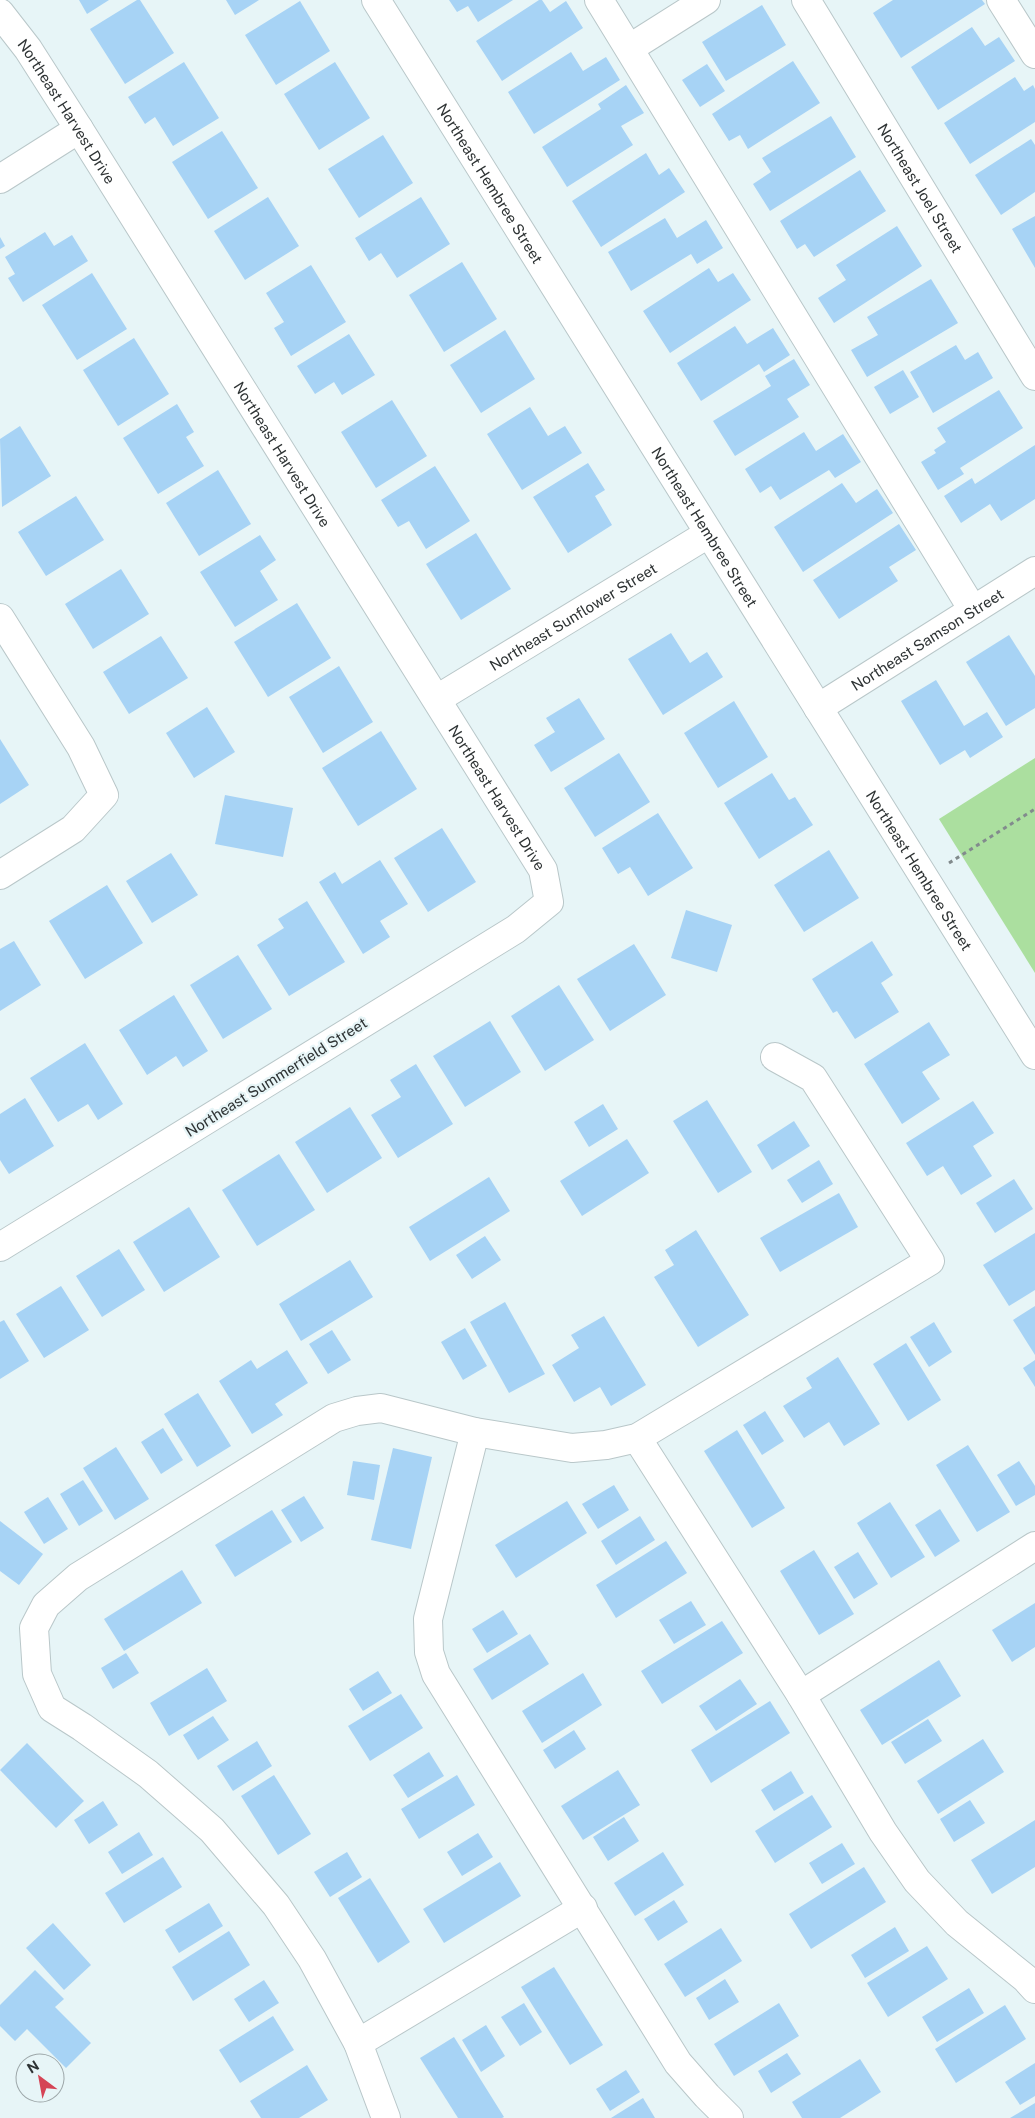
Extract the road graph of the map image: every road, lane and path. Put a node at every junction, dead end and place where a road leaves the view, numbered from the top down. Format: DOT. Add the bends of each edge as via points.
graph roads {
  1 [pos="376,0"];
  2 [pos="599,0"];
  3 [pos="706,0"];
  4 [pos="806,0"];
  5 [pos="1001,0"];
  6 [pos="0,13"];
  7 [pos="630,48"];
  8 [pos="1035,54"];
  9 [pos="79,129"];
  10 [pos="0,179"];
  11 [pos="1035,376"];
  12 [pos="708,534"];
  13 [pos="1035,571"];
  14 [pos="973,610"];
  15 [pos="0,618"];
  16 [pos="437,699"];
  17 [pos="818,708"];
  18 [pos="1035,809"];
  19 [pos="0,875"];
  20 [pos="924,879"];
  21 [pos="549,902"];
  22 [pos="1035,1055"];
  23 [pos="776,1057"];
  24 [pos="0,1247"];
  25 [pos="475,1432"];
  26 [pos="637,1438"];
  27 [pos="1035,1546"];
  28 [pos="801,1695"];
  29 [pos="583,1908"];
  30 [pos="1035,1988"];
  31 [pos="358,2043"];
  32 [pos="386,2118"];
  33 [pos="729,2118"];
  1 -- 12 [label="street, Northeast Hembree Street"];
  2 -- 7 [label="street"];
  3 -- 7 [label="street"];
  4 -- 11 [label="street, Northeast Joel Street"];
  5 -- 8 [label="street"];
  6 -- 9 [label="street, Northeast Harvest Drive" via="28,49"];
  7 -- 14 [label="street"];
  9 -- 10 [label="street"];
  9 -- 16 [label="street, Northeast Harvest Drive"];
  12 -- 16 [label="street, Northeast Sunflower Street"];
  12 -- 17 [label="street, Northeast Hembree Street"];
  13 -- 14 [label="street, Northeast Samson Street"];
  14 -- 17 [label="street, Northeast Samson Street"];
  15 -- 19 [label="street" via="81,747 104,795 73,829"];
  16 -- 21 [label="street, Northeast Harvest Drive" via="543,870"];
  17 -- 20 [label="street, Northeast Hembree Street"];
  18 -- 20 [label="path"];
  20 -- 22 [label="street, Northeast Hembree Street"];
  21 -- 24 [label="street, Northeast Summerfield Street" via="516,929"];
  23 -- 26 [label="street" via="814,1078 930,1261"];
  25 -- 26 [label="street" via="572,1448"];
  25 -- 29 [label="street" via="428,1619 429,1652 436,1674"];
  25 -- 31 [label="street" via="381,1408 334,1418 78,1577 46,1605 34,1628 37,1674 52,1708 148,1774 212,1830 276,1905 312,1959"];
  26 -- 28 [label="street"];
  27 -- 28 [label="street"];
  28 -- 30 [label="street" via="883,1832 917,1880 957,1923"];
  29 -- 31 [label="street"];
  29 -- 33 [label="street" via="678,2063"];
  31 -- 32 [label="street"];
}
